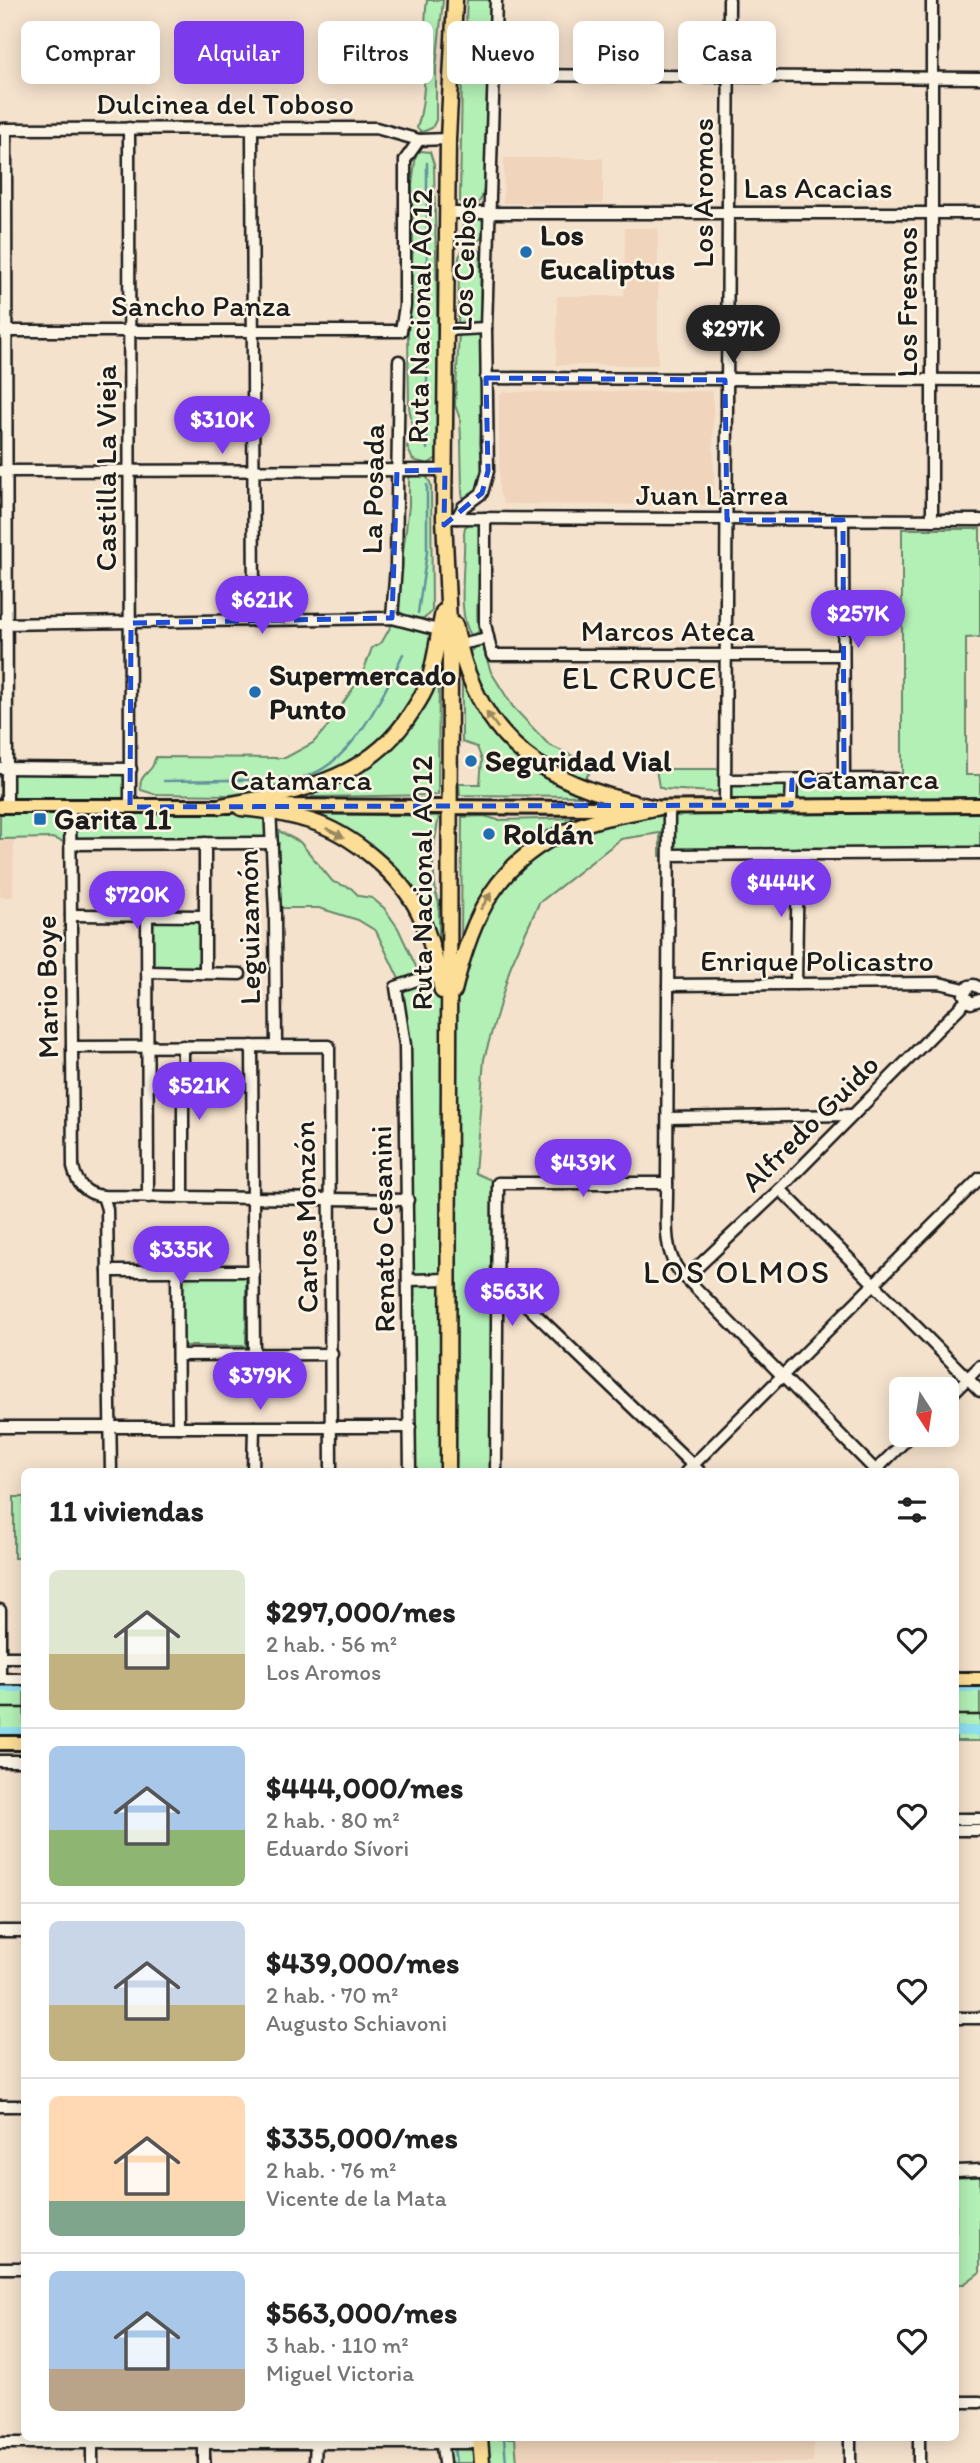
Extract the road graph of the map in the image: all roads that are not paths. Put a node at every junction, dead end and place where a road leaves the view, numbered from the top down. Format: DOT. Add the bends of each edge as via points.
graph roads {
  1 [pos="455,0"];
  2 [pos="496,0"];
  3 [pos="729,0"];
  4 [pos="932,0"];
  5 [pos="453,21"];
  6 [pos="495,21"];
  7 [pos="729,21"];
  8 [pos="559,75"];
  9 [pos="678,76"];
  10 [pos="776,76"];
  11 [pos="932,78"];
  12 [pos="980,78"];
  13 [pos="450,84"];
  14 [pos="492,84"];
  15 [pos="728,84"];
  16 [pos="129,128"];
  17 [pos="252,128"];
  18 [pos="3,129"];
  19 [pos="448,139"];
  20 [pos="419,140"];
  21 [pos="727,212"];
  22 [pos="932,212"];
  23 [pos="490,213"];
  24 [pos="980,213"];
  25 [pos="447,214"];
  26 [pos="486,328"];
  27 [pos="446,330"];
  28 [pos="3,331"];
  29 [pos="130,331"];
  30 [pos="253,331"];
  31 [pos="399,361"];
  32 [pos="486,379"];
  33 [pos="725,380"];
  34 [pos="932,380"];
  35 [pos="980,380"];
  36 [pos="445,470"];
  37 [pos="3,471"];
  38 [pos="130,471"];
  39 [pos="254,471"];
  40 [pos="397,471"];
  41 [pos="451,518"];
  42 [pos="485,518"];
  43 [pos="727,520"];
  44 [pos="843,520"];
  45 [pos="932,520"];
  46 [pos="980,520"];
  47 [pos="392,618"];
  48 [pos="254,621"];
  49 [pos="131,623"];
  50 [pos="4,624"];
  51 [pos="451,634"];
  52 [pos="488,638"];
  53 [pos="726,655"];
  54 [pos="843,655"];
  55 [pos="4,768"];
  56 [pos="131,769"];
  57 [pos="896,779"];
  58 [pos="726,780"];
  59 [pos="792,780"];
  60 [pos="844,780"];
  61 [pos="792,805"];
  62 [pos="980,805"];
  63 [pos="4,806"];
  64 [pos="70,806"];
  65 [pos="221,806"];
  66 [pos="725,806"];
  67 [pos="131,807"];
  68 [pos="449,808"];
  69 [pos="662,808"];
  70 [pos="270,809"];
  71 [pos="205,843"];
  72 [pos="272,843"];
  73 [pos="70,844"];
  74 [pos="980,853"];
  75 [pos="798,854"];
  76 [pos="669,855"];
  77 [pos="71,915"];
  78 [pos="147,916"];
  79 [pos="205,916"];
  80 [pos="449,968"];
  81 [pos="148,972"];
  82 [pos="205,973"];
  83 [pos="240,974"];
  84 [pos="796,984"];
  85 [pos="668,985"];
  86 [pos="980,987"];
  87 [pos="966,995"];
  88 [pos="980,1001"];
  89 [pos="448,1016"];
  90 [pos="148,1046"];
  91 [pos="183,1046"];
  92 [pos="252,1046"];
  93 [pos="276,1046"];
  94 [pos="72,1047"];
  95 [pos="853,1115"];
  96 [pos="668,1118"];
  97 [pos="980,1178"];
  98 [pos="667,1183"];
  99 [pos="780,1189"];
  100 [pos="103,1196"];
  101 [pos="148,1197"];
  102 [pos="183,1197"];
  103 [pos="253,1198"];
  104 [pos="330,1199"];
  105 [pos="408,1200"];
  106 [pos="108,1271"];
  107 [pos="177,1271"];
  108 [pos="254,1271"];
  109 [pos="497,1277"];
  110 [pos="686,1278"];
  111 [pos="449,1279"];
  112 [pos="409,1280"];
  113 [pos="874,1284"];
  114 [pos="178,1354"];
  115 [pos="254,1354"];
  116 [pos="332,1354"];
  117 [pos="980,1366"];
  118 [pos="782,1376"];
  119 [pos="968,1378"];
  120 [pos="959,1387"];
  121 [pos="980,1391"];
  122 [pos="0,1427"];
  123 [pos="110,1427"];
  124 [pos="178,1427"];
  125 [pos="254,1427"];
  126 [pos="332,1427"];
  127 [pos="410,1427"];
  128 [pos="899,1447"];
  129 [pos="111,1468"];
  130 [pos="253,1468"];
  131 [pos="331,1468"];
  132 [pos="410,1468"];
  133 [pos="448,1468"];
  134 [pos="496,1468"];
  135 [pos="692,1468"];
  136 [pos="694,1468"];
  137 [pos="872,1468"];
  138 [pos="878,1468"];
  139 [pos="0,1610"];
  140 [pos="0,1657"];
  141 [pos="21,1657"];
  142 [pos="0,1679"];
  143 [pos="21,1679"];
  144 [pos="959,1679"];
  145 [pos="980,1679"];
  146 [pos="0,1743"];
  147 [pos="21,1743"];
  148 [pos="0,1761"];
  149 [pos="21,1761"];
  150 [pos="959,1819"];
  151 [pos="980,1819"];
  152 [pos="959,1830"];
  153 [pos="980,1830"];
  154 [pos="0,1931"];
  155 [pos="21,1931"];
  156 [pos="959,2018"];
  157 [pos="980,2018"];
  158 [pos="959,2025"];
  159 [pos="980,2025"];
  160 [pos="0,2106"];
  161 [pos="21,2106"];
  162 [pos="959,2171"];
  163 [pos="980,2171"];
  164 [pos="0,2268"];
  165 [pos="21,2268"];
  166 [pos="959,2402"];
  167 [pos="980,2402"];
  168 [pos="92,2441"];
  169 [pos="204,2441"];
  170 [pos="316,2441"];
  171 [pos="441,2441"];
  172 [pos="480,2441"];
  173 [pos="850,2441"];
  174 [pos="919,2441"];
  175 [pos="0,2443"];
  176 [pos="92,2463"];
  177 [pos="204,2463"];
  178 [pos="315,2463"];
  179 [pos="444,2463"];
  180 [pos="482,2463"];
  181 [pos="850,2463"];
  182 [pos="919,2463"];
  1 -- 5 [label="highway, Ruta Nacional A012"];
  2 -- 6 [label="street, Los Ceibos"];
  3 -- 7 [label="street, Los Aromos"];
  4 -- 11 [label="street, Los Fresnos"];
  8 -- 9 [label="street"];
  10 -- 11 [label="street"];
  11 -- 12 [label="street"];
  11 -- 22 [label="street, Los Fresnos"];
  13 -- 19 [label="highway, Ruta Nacional A012"];
  14 -- 23 [label="street, Los Ceibos"];
  15 -- 21 [label="street, Los Aromos"];
  16 -- 17 [label="street, Dulcinea del Toboso"];
  16 -- 18 [label="street, Dulcinea del Toboso"];
  16 -- 29 [label="street, Castilla La Vieja"];
  17 -- 20 [label="street, Dulcinea del Toboso" via="376,128"];
  17 -- 30 [label="street"];
  18 -- 28 [label="street"];
  19 -- 20 [label="street, Dulcinea del Toboso"];
  19 -- 25 [label="highway, Ruta Nacional A012"];
  20 -- 30 [label="street, Sancho Panza" via="405,160 401,331"];
  21 -- 22 [label="street, Las Acacias"];
  21 -- 23 [label="street, Las Acacias"];
  21 -- 33 [label="street, Los Aromos"];
  22 -- 24 [label="street, Las Acacias"];
  22 -- 34 [label="street, Los Fresnos"];
  23 -- 25 [label="street, Las Acacias"];
  23 -- 26 [label="street, Los Ceibos"];
  25 -- 27 [label="highway, Ruta Nacional A012"];
  26 -- 27 [label="street"];
  26 -- 32 [label="street, Los Ceibos"];
  27 -- 36 [label="highway, Ruta Nacional A012"];
  28 -- 29 [label="street, Sancho Panza"];
  28 -- 37 [label="street"];
  29 -- 30 [label="street, Sancho Panza"];
  29 -- 38 [label="street, Castilla La Vieja"];
  30 -- 39 [label="street"];
  31 -- 40 [label="street, La Posada"];
  32 -- 33 [label="street"];
  32 -- 41 [label="street, Los Ceibos" via="488,471 482,492"];
  33 -- 34 [label="street"];
  33 -- 43 [label="street, Los Aromos"];
  34 -- 35 [label="street"];
  34 -- 45 [label="street, Los Fresnos"];
  36 -- 40 [label="street"];
  36 -- 41 [label="highway, Ruta Nacional A012"];
  37 -- 38 [label="street"];
  37 -- 50 [label="street"];
  38 -- 39 [label="street"];
  38 -- 49 [label="street, Castilla La Vieja"];
  39 -- 40 [label="street"];
  39 -- 48 [label="street"];
  40 -- 47 [label="street, La Posada"];
  41 -- 42 [label="street, Juan Larrea"];
  41 -- 51 [label="highway, Ruta Nacional A012" via="447,593"];
  42 -- 43 [label="street, Juan Larrea"];
  42 -- 52 [label="street"];
  43 -- 44 [label="street, Juan Larrea"];
  43 -- 53 [label="street, Los Aromos"];
  44 -- 45 [label="street, Juan Larrea"];
  44 -- 54 [label="street"];
  45 -- 46 [label="street, Juan Larrea"];
  47 -- 48 [label="street"];
  47 -- 51 [label="street"];
  48 -- 49 [label="street"];
  49 -- 50 [label="street"];
  49 -- 56 [label="street, Castilla La Vieja"];
  50 -- 55 [label="street"];
  51 -- 52 [label="street"];
  51 -- 65 [label="highway" via="416,706 379,752 320,784"];
  51 -- 68 [label="highway, Ruta Nacional A012"];
  69 -- 51 [label="highway, one-way" via="570,783 522,753 485,710"];
  52 -- 53 [label="street, Marcos Ateca" via="492,655"];
  53 -- 54 [label="street, Marcos Ateca"];
  53 -- 58 [label="street, Los Aromos"];
  54 -- 60 [label="street"];
  55 -- 56 [label="street"];
  55 -- 63 [label="street"];
  56 -- 67 [label="street, Castilla La Vieja"];
  57 -- 60 [label="street"];
  58 -- 59 [label="street"];
  58 -- 66 [label="street, Los Aromos"];
  59 -- 60 [label="street"];
  59 -- 61 [label="street"];
  61 -- 62 [label="main road, Catamarca"];
  61 -- 66 [label="main road, Catamarca"];
  63 -- 64 [label="main road, Catamarca"];
  64 -- 67 [label="main road, Catamarca"];
  64 -- 73 [label="street, Mario Boye"];
  65 -- 67 [label="main road, Catamarca"];
  65 -- 70 [label="highway"];
  66 -- 69 [label="main road, Catamarca"];
  68 -- 69 [label="main road, Catamarca"];
  68 -- 70 [label="main road, Catamarca"];
  68 -- 80 [label="highway, Ruta Nacional A012"];
  69 -- 76 [label="street"];
  80 -- 69 [label="highway, one-way" via="486,901 526,856 571,829"];
  70 -- 72 [label="street, Leguizamón"];
  70 -- 80 [label="highway, one-way" via="313,821 370,855 407,893"];
  71 -- 72 [label="street"];
  71 -- 73 [label="street"];
  71 -- 79 [label="street"];
  72 -- 93 [label="street, Leguizamón"];
  73 -- 77 [label="street, Mario Boye"];
  74 -- 75 [label="street"];
  75 -- 76 [label="street"];
  75 -- 84 [label="street"];
  76 -- 85 [label="street"];
  77 -- 78 [label="street"];
  77 -- 94 [label="street, Mario Boye"];
  78 -- 79 [label="street"];
  78 -- 81 [label="street"];
  79 -- 82 [label="street"];
  80 -- 89 [label="highway"];
  80 -- 89 [label="highway"];
  80 -- 105 [label="street, Renato Cesanini" via="396,987 405,1045"];
  81 -- 82 [label="street"];
  81 -- 90 [label="street"];
  82 -- 83 [label="street"];
  84 -- 85 [label="street, Enrique Policastro"];
  84 -- 87 [label="street, Enrique Policastro" via="939,983"];
  85 -- 96 [label="street"];
  86 -- 87 [label="street" via="972,985"];
  87 -- 88 [label="street" via="974,1003"];
  87 -- 95 [label="street, Alfredo Guido"];
  89 -- 111 [label="highway, Ruta Nacional A012"];
  90 -- 91 [label="street"];
  90 -- 94 [label="street"];
  90 -- 101 [label="street"];
  91 -- 92 [label="street"];
  91 -- 102 [label="street"];
  92 -- 93 [label="street"];
  92 -- 103 [label="street, Leguizamón"];
  93 -- 104 [label="street, Carlos Monzón" via="329,1046"];
  94 -- 100 [label="street, Mario Boye" via="73,1167 86,1192"];
  95 -- 96 [label="street"];
  95 -- 99 [label="street, Alfredo Guido"];
  96 -- 98 [label="street"];
  97 -- 113 [label="street"];
  98 -- 109 [label="street" via="498,1183"];
  98 -- 110 [label="street" via="669,1251"];
  99 -- 110 [label="street, Alfredo Guido"];
  99 -- 113 [label="street"];
  100 -- 101 [label="street"];
  100 -- 106 [label="street"];
  101 -- 102 [label="street"];
  102 -- 103 [label="street"];
  103 -- 104 [label="street"];
  103 -- 108 [label="street, Leguizamón"];
  104 -- 105 [label="street"];
  104 -- 116 [label="street, Carlos Monzón"];
  105 -- 112 [label="street, Renato Cesanini"];
  106 -- 107 [label="street"];
  106 -- 123 [label="street"];
  107 -- 108 [label="street"];
  107 -- 114 [label="street"];
  108 -- 115 [label="street, Leguizamón"];
  109 -- 134 [label="street"];
  109 -- 135 [label="street"];
  110 -- 118 [label="street"];
  111 -- 112 [label="street"];
  111 -- 133 [label="highway, Ruta Nacional A012"];
  112 -- 127 [label="street, Renato Cesanini"];
  113 -- 118 [label="street"];
  113 -- 119 [label="street"];
  114 -- 115 [label="street"];
  114 -- 124 [label="street"];
  115 -- 116 [label="street"];
  116 -- 126 [label="street, Carlos Monzón"];
  117 -- 119 [label="street"];
  118 -- 136 [label="street"];
  118 -- 137 [label="street"];
  119 -- 120 [label="street"];
  119 -- 121 [label="street"];
  122 -- 123 [label="street"];
  123 -- 124 [label="street"];
  123 -- 129 [label="street"];
  124 -- 125 [label="street"];
  125 -- 126 [label="street"];
  125 -- 130 [label="street"];
  126 -- 127 [label="street"];
  126 -- 131 [label="street, Carlos Monzón"];
  127 -- 132 [label="street, Renato Cesanini"];
  128 -- 138 [label="street"];
  139 -- 140 [label="street"];
  140 -- 141 [label="street"];
  140 -- 142 [label="street"];
  142 -- 143 [label="street"];
  144 -- 145 [label="main road"];
  146 -- 147 [label="main road"];
  148 -- 149 [label="street"];
  150 -- 151 [label="street"];
  152 -- 153 [label="street"];
  154 -- 155 [label="street"];
  156 -- 157 [label="street"];
  158 -- 159 [label="street"];
  160 -- 161 [label="street"];
  162 -- 163 [label="street"];
  164 -- 165 [label="street"];
  166 -- 167 [label="street"];
  168 -- 175 [label="street"];
  168 -- 176 [label="street"];
  169 -- 177 [label="street"];
  170 -- 178 [label="street"];
  171 -- 179 [label="street"];
  172 -- 180 [label="highway"];
  173 -- 181 [label="street"];
  174 -- 182 [label="street"];
}
